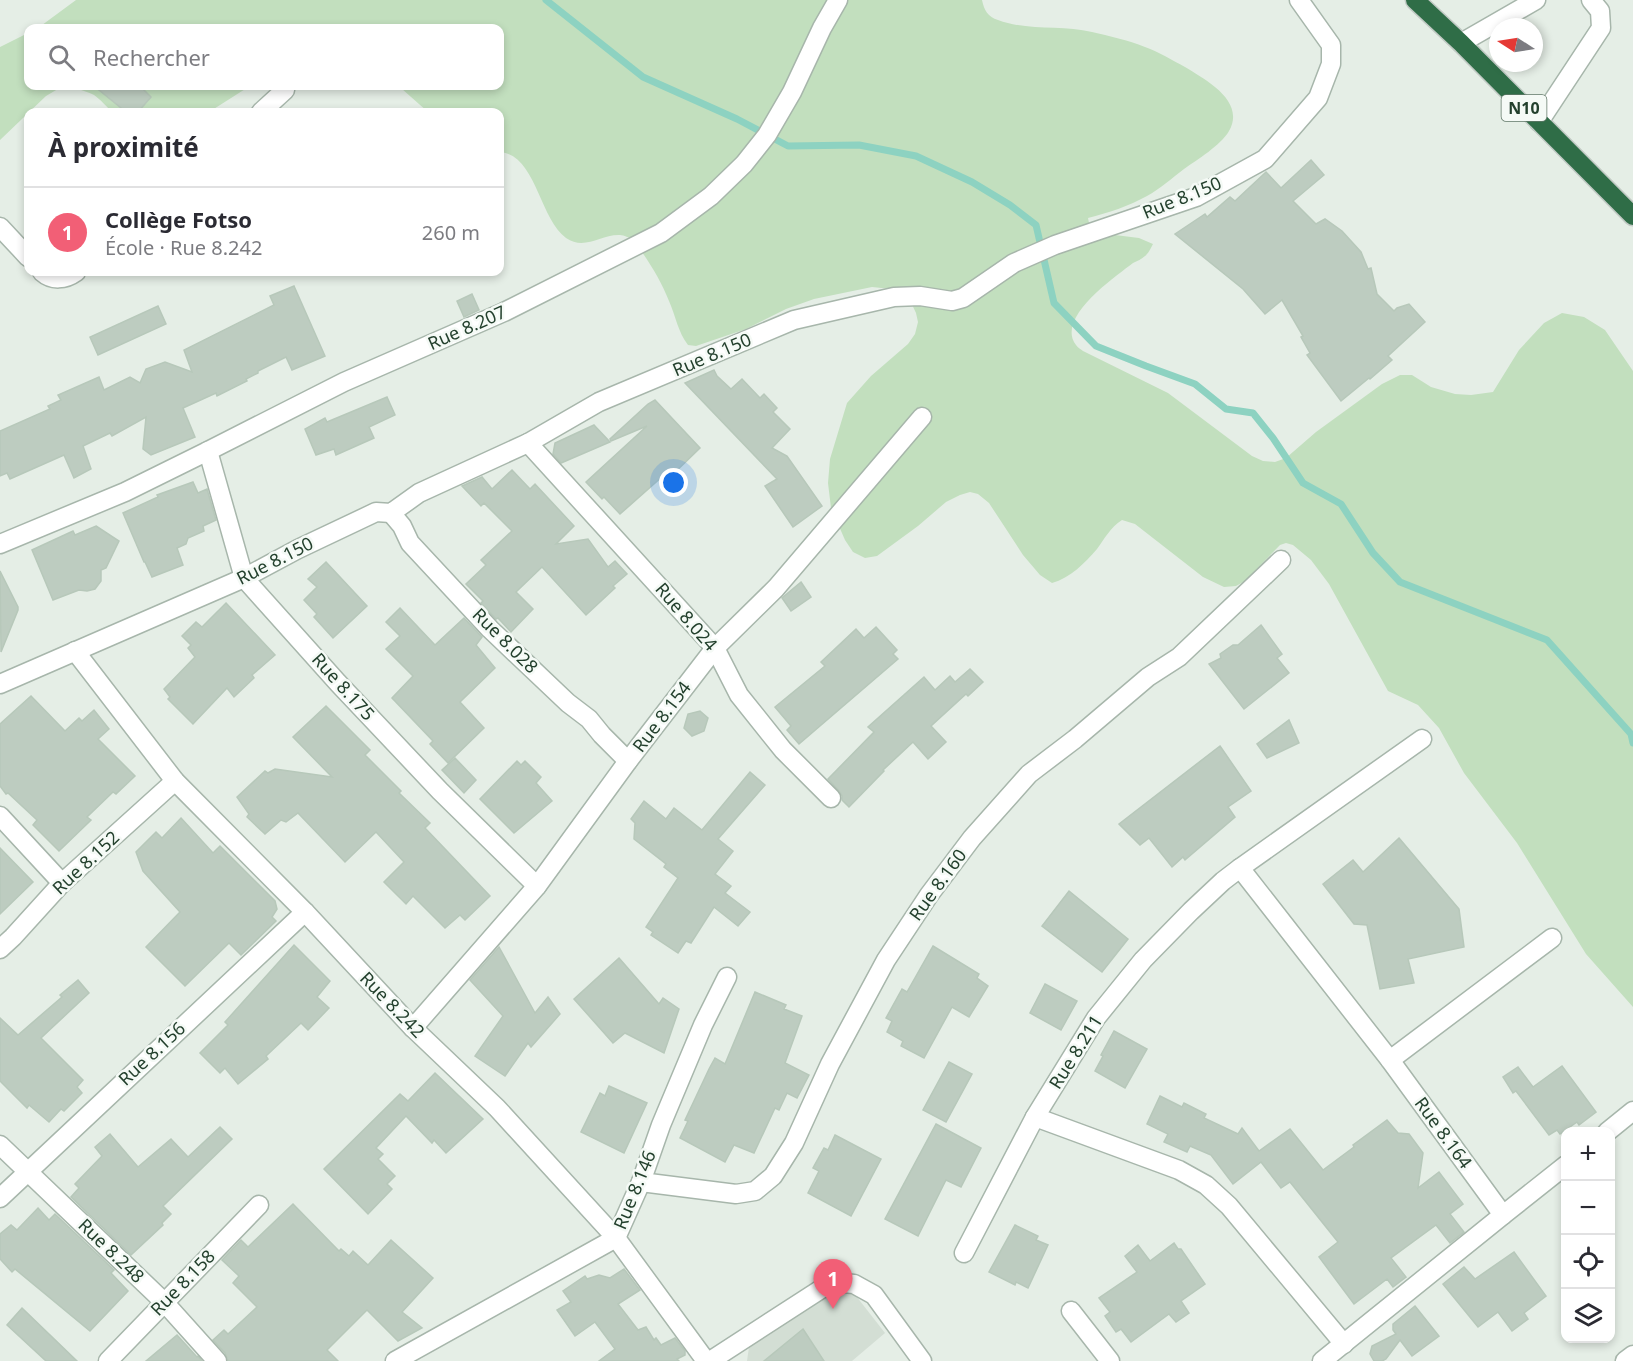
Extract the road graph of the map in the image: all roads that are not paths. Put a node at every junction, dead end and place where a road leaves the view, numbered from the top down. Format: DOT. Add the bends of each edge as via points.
graph roads {
  1 [pos="838,0"];
  2 [pos="1299,0"];
  3 [pos="1415,0"];
  4 [pos="1536,0"];
  5 [pos="1591,0"];
  6 [pos="1461,43"];
  7 [pos="285,90"];
  8 [pos="265,108"];
  9 [pos="1539,122"];
  10 [pos="1633,216"];
  11 [pos="0,227"];
  12 [pos="24,253"];
  13 [pos="50,276"];
  14 [pos="68,276"];
  15 [pos="922,417"];
  16 [pos="528,443"];
  17 [pos="208,451"];
  18 [pos="391,513"];
  19 [pos="0,544"];
  20 [pos="1281,560"];
  21 [pos="244,578"];
  22 [pos="715,648"];
  23 [pos="75,651"];
  24 [pos="0,684"];
  25 [pos="1422,739"];
  26 [pos="628,761"];
  27 [pos="175,781"];
  28 [pos="831,798"];
  29 [pos="0,816"];
  30 [pos="1240,868"];
  31 [pos="62,883"];
  32 [pos="537,886"];
  33 [pos="305,912"];
  34 [pos="1552,938"];
  35 [pos="0,949"];
  36 [pos="727,977"];
  37 [pos="413,1028"];
  38 [pos="1390,1060"];
  39 [pos="1633,1111"];
  40 [pos="1035,1117"];
  41 [pos="1612,1127"];
  42 [pos="0,1145"];
  43 [pos="1561,1169"];
  44 [pos="28,1173"];
  45 [pos="641,1182"];
  46 [pos="0,1198"];
  47 [pos="259,1205"];
  48 [pos="1503,1215"];
  49 [pos="616,1238"];
  50 [pos="964,1253"];
  51 [pos="164,1302"];
  52 [pos="1071,1311"];
  53 [pos="1344,1344"];
  54 [pos="1633,1355"];
  55 [pos="108,1361"];
  56 [pos="217,1361"];
  57 [pos="395,1361"];
  58 [pos="708,1361"];
  59 [pos="922,1361"];
  60 [pos="1110,1361"];
  61 [pos="1322,1361"];
  62 [pos="1625,1361"];
  1 -- 17 [label="street, Rue 8.207" via="767,135 711,196 662,233 504,312 344,382"];
  2 -- 16 [label="street, Rue 8.150" via="1331,45 1331,64 1318,98 1265,159 1196,196 1014,263 963,298 952,301 894,297 794,320 599,402"];
  3 -- 6 [label="highway, N10"];
  4 -- 6 [label="street"];
  5 -- 9 [label="street" via="1600,11 1601,28"];
  6 -- 9 [label="highway, N10"];
  7 -- 8 [label="street"];
  9 -- 10 [label="highway, N10"];
  11 -- 12 [label="street"];
  13 -- 14 [label="street"];
  15 -- 22 [label="street, Rue 8.154" via="776,588"];
  16 -- 18 [label="street, Rue 8.150" via="419,493"];
  16 -- 22 [label="street, Rue 8.024"];
  17 -- 19 [label="street, Rue 8.207" via="124,492"];
  17 -- 21 [label="street, Rue 8.175"];
  18 -- 21 [label="street, Rue 8.150" via="376,512"];
  18 -- 26 [label="street, Rue 8.028" via="410,543 490,629 589,719"];
  20 -- 45 [label="street, Rue 8.160" via="1179,657 1148,677 1029,774 972,838 886,960 830,1064 794,1143 773,1176 755,1191 736,1194"];
  21 -- 23 [label="street, Rue 8.150"];
  21 -- 32 [label="street, Rue 8.175" via="440,791"];
  22 -- 26 [label="street, Rue 8.154"];
  22 -- 28 [label="street, Rue 8.024" via="739,695 783,750"];
  23 -- 24 [label="street, Rue 8.150"];
  23 -- 27 [label="street, Rue 8.242"];
  25 -- 30 [label="street, Rue 8.211"];
  26 -- 32 [label="street, Rue 8.154"];
  27 -- 31 [label="street, Rue 8.152"];
  27 -- 33 [label="street, Rue 8.242"];
  29 -- 31 [label="street"];
  30 -- 38 [label="street, Rue 8.164"];
  30 -- 40 [label="street, Rue 8.211" via="1143,960 1096,1018"];
  31 -- 35 [label="street, Rue 8.152"];
  32 -- 37 [label="street, Rue 8.154"];
  33 -- 37 [label="street, Rue 8.242"];
  33 -- 44 [label="street, Rue 8.156"];
  34 -- 38 [label="street"];
  36 -- 45 [label="street, Rue 8.146" via="661,1125"];
  37 -- 49 [label="street, Rue 8.242" via="497,1108"];
  38 -- 48 [label="street, Rue 8.164"];
  39 -- 41 [label="street"];
  40 -- 50 [label="street, Rue 8.211"];
  40 -- 53 [label="street" via="1179,1170 1206,1185 1229,1206"];
  42 -- 44 [label="street, Rue 8.248"];
  43 -- 48 [label="street"];
  44 -- 46 [label="street, Rue 8.156"];
  44 -- 51 [label="street, Rue 8.248"];
  45 -- 49 [label="street, Rue 8.146"];
  47 -- 51 [label="street, Rue 8.158"];
  48 -- 53 [label="street"];
  49 -- 57 [label="street, Rue 8.146"];
  49 -- 58 [label="street, Rue 8.242"];
  51 -- 55 [label="street, Rue 8.158"];
  51 -- 56 [label="street, Rue 8.248"];
  52 -- 60 [label="street"];
  53 -- 61 [label="street"];
  54 -- 62 [label="street"];
  58 -- 59 [label="street" via="832,1282 854,1284 874,1295"];
}
